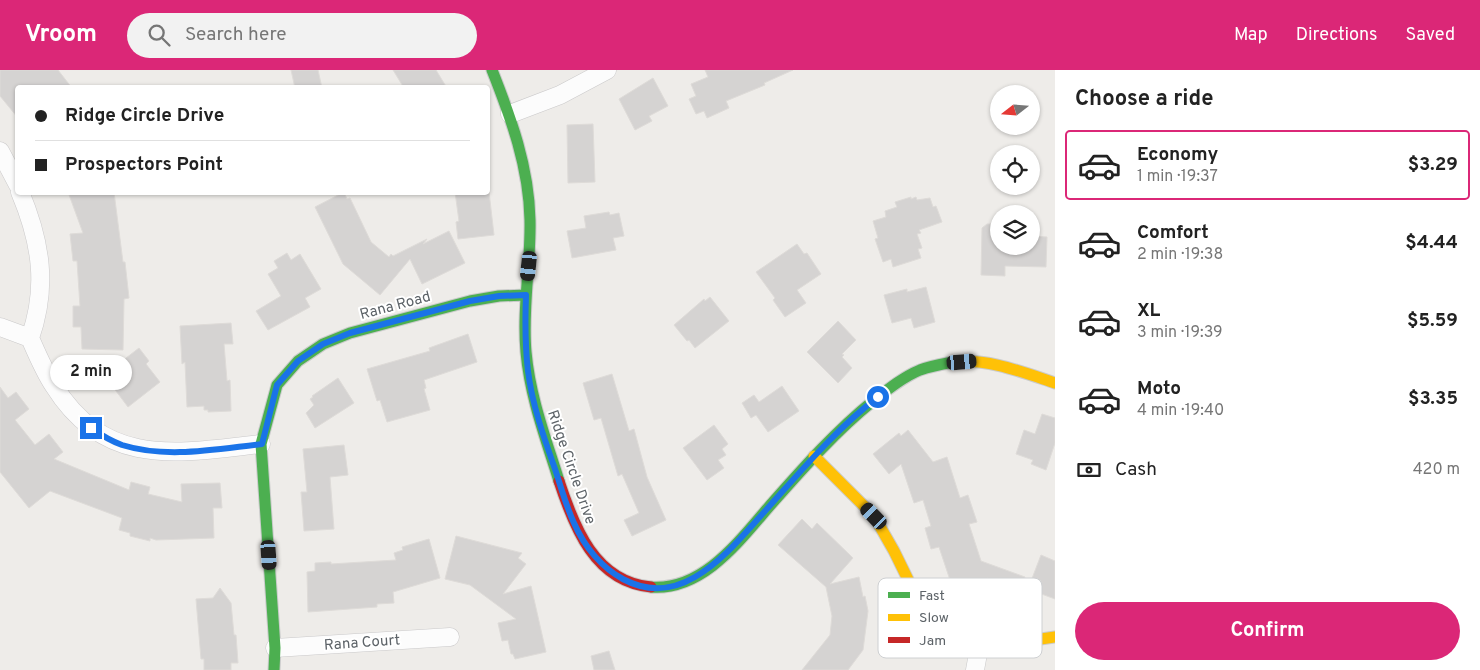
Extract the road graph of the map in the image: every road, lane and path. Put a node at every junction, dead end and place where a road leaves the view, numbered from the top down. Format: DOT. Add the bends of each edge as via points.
graph roads {
  1 [pos="492,70"];
  2 [pos="607,70"];
  3 [pos="510,114"];
  4 [pos="0,152"];
  5 [pos="15,180"];
  6 [pos="21,195"];
  7 [pos="526,295"];
  8 [pos="0,327"];
  9 [pos="30,338"];
  10 [pos="1055,383"];
  11 [pos="262,444"];
  12 [pos="814,456"];
  13 [pos="907,578"];
  14 [pos="450,637"];
  15 [pos="1055,637"];
  16 [pos="1042,639"];
  17 [pos="275,648"];
  18 [pos="274,670"];
  1 -- 3 [label="street, Ridge Circle Drive"];
  2 -- 3 [label="street" via="560,95"];
  3 -- 7 [label="street, Ridge Circle Drive" via="530,204"];
  4 -- 5 [label="street"];
  6 -- 9 [label="street" via="35,233 41,270 38,309"];
  7 -- 11 [label="street, Rana Road" via="470,301 350,333 323,344 298,361 277,385"];
  7 -- 12 [label="street, Ridge Circle Drive" via="528,372 543,434 574,523 596,558 617,576 641,586 657,588 693,578 730,550"];
  8 -- 9 [label="street"];
  9 -- 11 [label="street" via="60,394 91,428 106,438 139,449 172,452"];
  10 -- 12 [label="street, Ridge Circle Drive" via="977,360 920,370 867,405"];
  11 -- 17 [label="street, Rana Road"];
  12 -- 13 [label="street" via="874,516"];
  14 -- 17 [label="street, Rana Court"];
  15 -- 16 [label="street"];
  17 -- 18 [label="street, Rana Road"];
}
